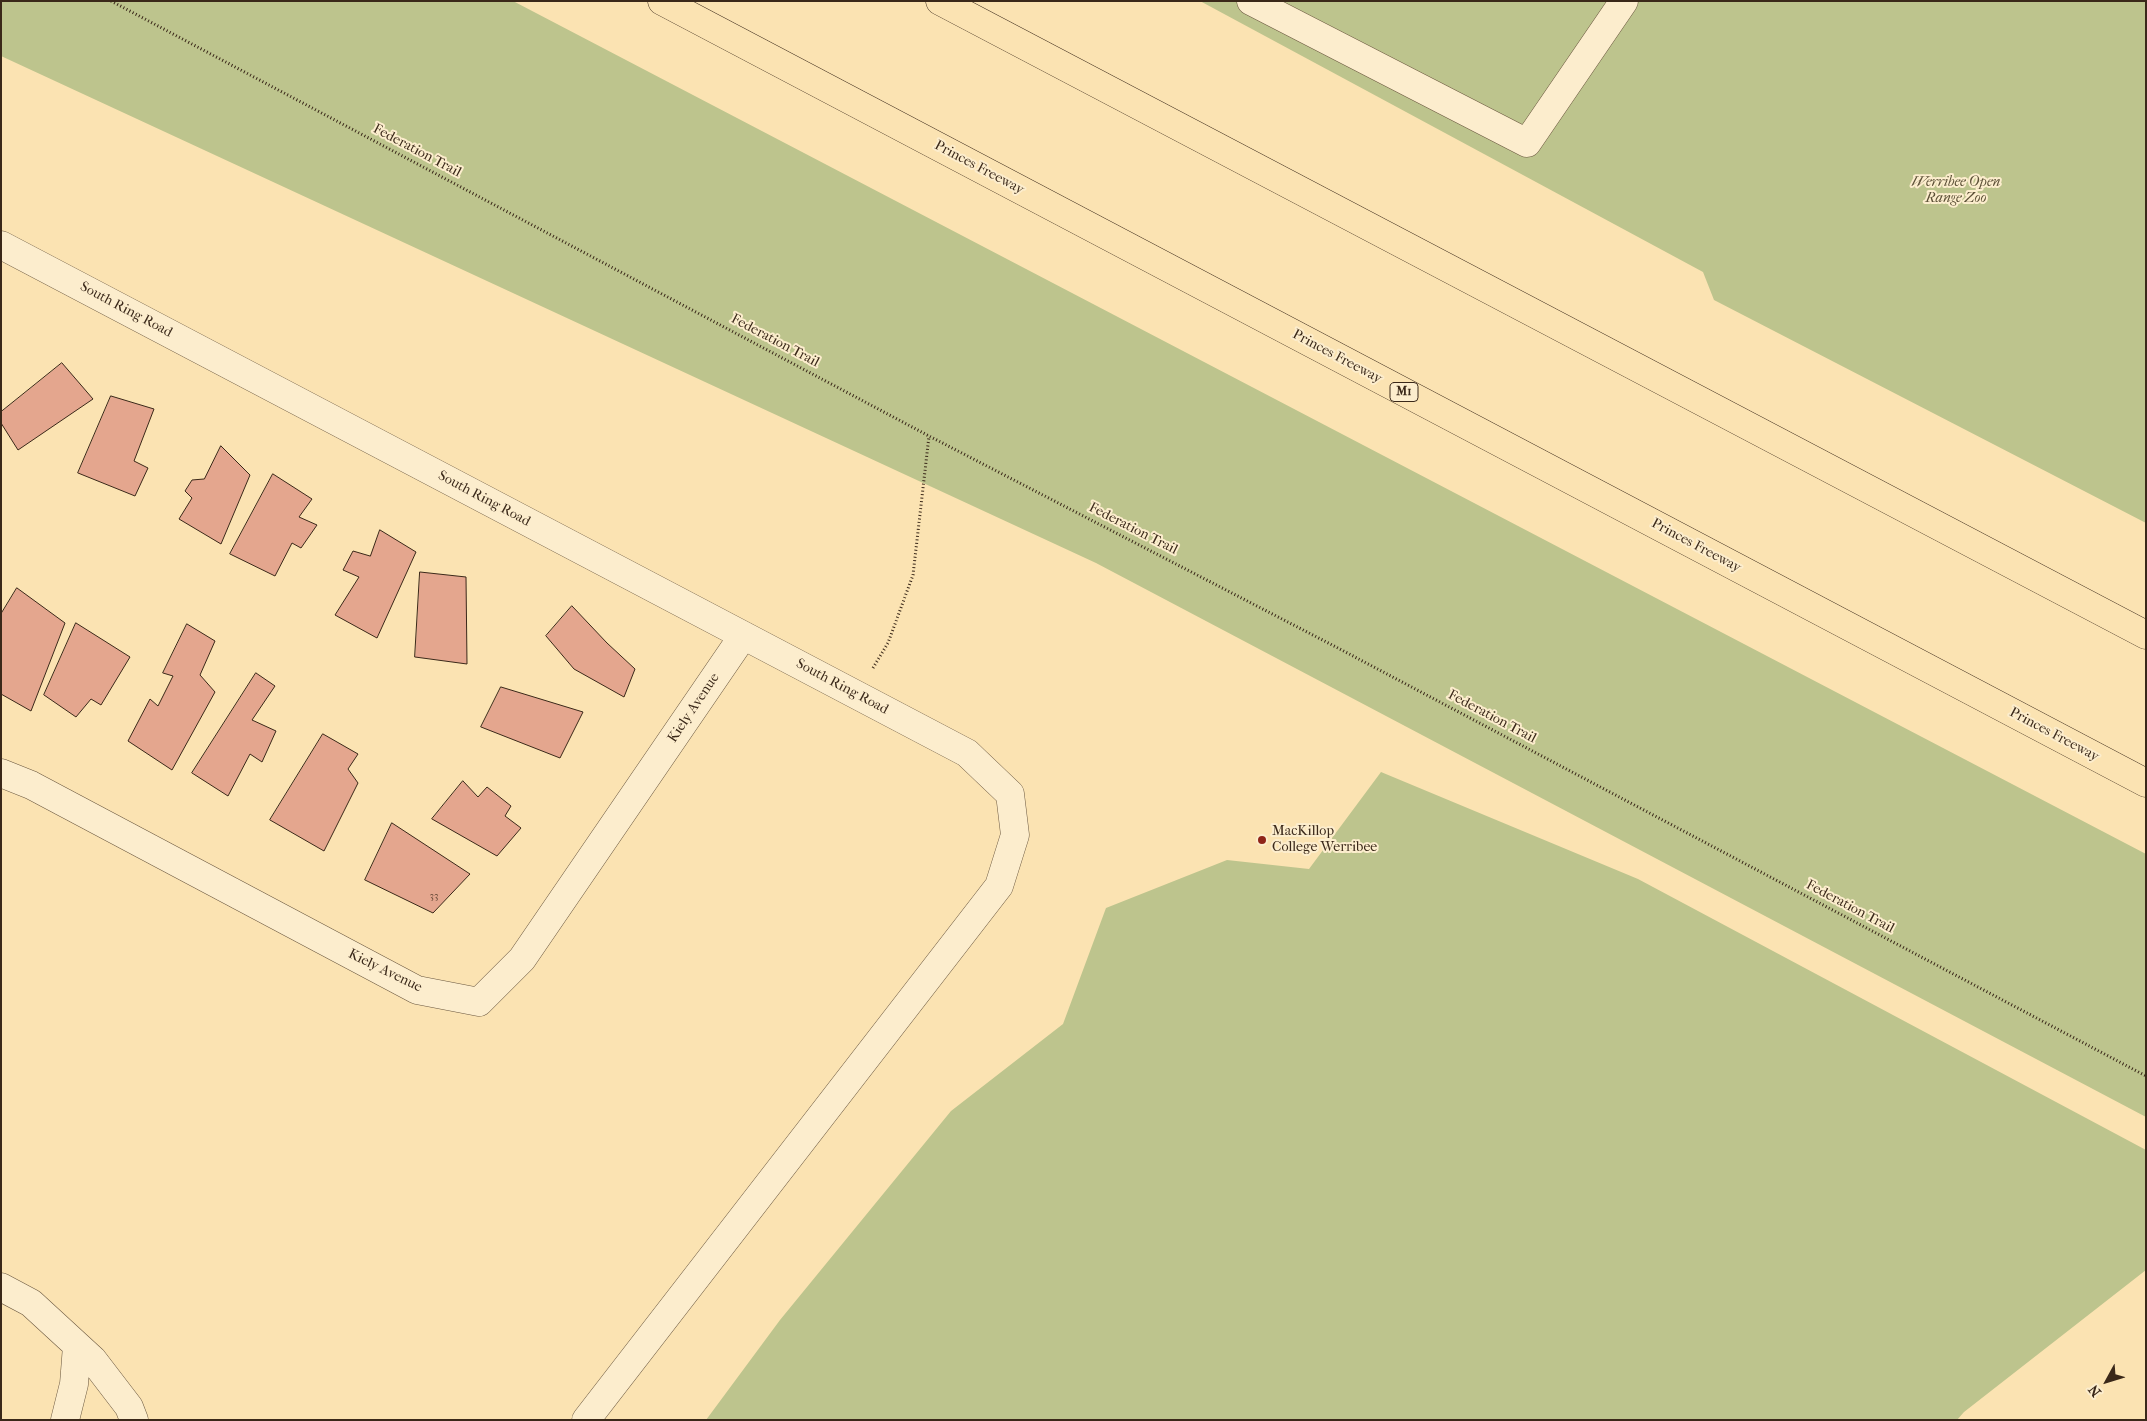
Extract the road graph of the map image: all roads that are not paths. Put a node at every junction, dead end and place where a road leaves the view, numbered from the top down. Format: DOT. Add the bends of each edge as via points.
graph roads {
  1 [pos="662,1"];
  2 [pos="940,1"];
  3 [pos="1251,1"];
  4 [pos="1624,1"];
  5 [pos="1,245"];
  6 [pos="2146,635"];
  7 [pos="743,636"];
  8 [pos="1,773"];
  9 [pos="2146,783"];
  10 [pos="1,1287"];
  11 [pos="77,1346"];
  12 [pos="65,1420"];
  13 [pos="134,1420"];
  14 [pos="586,1420"];
  1 -- 9 [label="highway, Princes Freeway / M1"];
  2 -- 6 [label="highway"];
  3 -- 4 [label="street" via="1527,143"];
  5 -- 7 [label="street, South Ring Road"];
  7 -- 8 [label="street, Kiely Avenue" via="522,959 479,1002 417,990 39,789"];
  7 -- 14 [label="street, South Ring Road" via="967,753 1010,794 1015,835 999,886"];
  10 -- 11 [label="street" via="32,1303"];
  11 -- 12 [label="street" via="74,1384"];
  11 -- 13 [label="street" via="93,1360 129,1407"];
}
